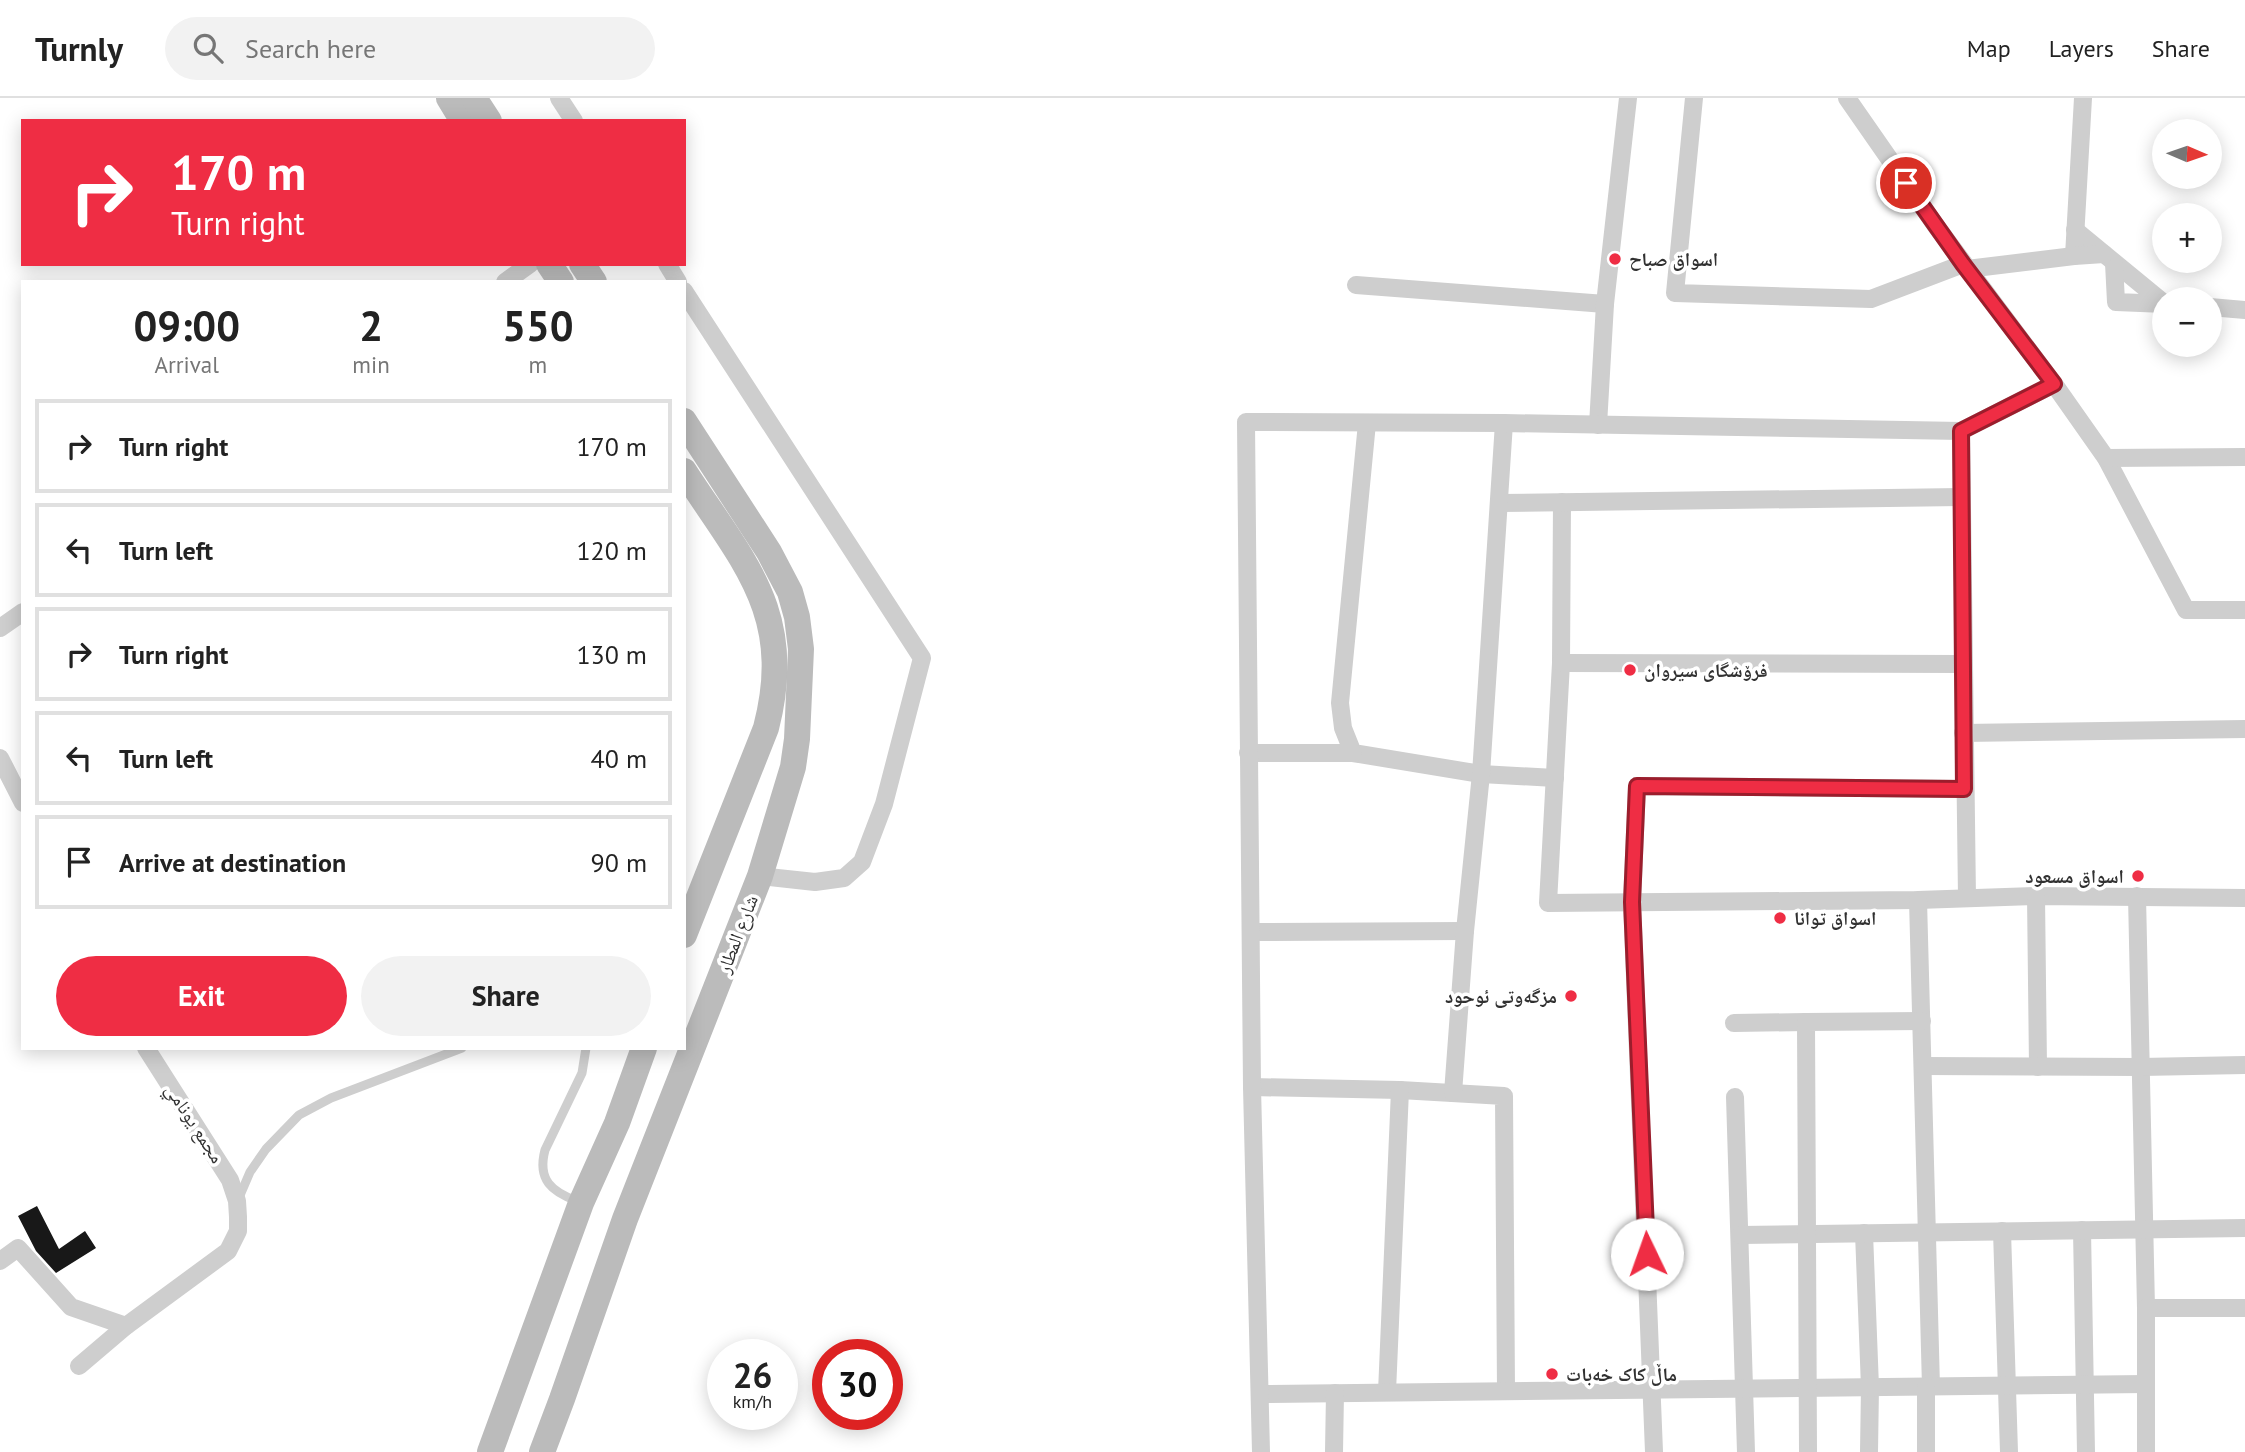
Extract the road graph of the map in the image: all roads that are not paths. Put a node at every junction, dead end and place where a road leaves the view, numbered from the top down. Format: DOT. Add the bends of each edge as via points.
graph roads {
  1 [pos="449,98"];
  2 [pos="474,98"];
  3 [pos="559,98"];
  4 [pos="1628,98"];
  5 [pos="1694,98"];
  6 [pos="1847,98"];
  7 [pos="2083,98"];
  8 [pos="462,119"];
  9 [pos="488,119"];
  10 [pos="573,119"];
  11 [pos="2075,230"];
  12 [pos="2074,256"];
  13 [pos="2109,258"];
  14 [pos="527,266"];
  15 [pos="1965,267"];
  16 [pos="508,280"];
  17 [pos="1356,285"];
  18 [pos="2152,293"];
  19 [pos="686,294"];
  20 [pos="2152,303"];
  21 [pos="1605,304"];
  22 [pos="2222,308"];
  23 [pos="2245,310"];
  24 [pos="2054,384"];
  25 [pos="1367,423"];
  26 [pos="1504,423"];
  27 [pos="686,424"];
  28 [pos="1598,425"];
  29 [pos="1961,431"];
  30 [pos="2245,457"];
  31 [pos="2106,458"];
  32 [pos="686,474"];
  33 [pos="1961,497"];
  34 [pos="1562,502"];
  35 [pos="1499,503"];
  36 [pos="2245,610"];
  37 [pos="21,613"];
  38 [pos="0,628"];
  39 [pos="1561,663"];
  40 [pos="1962,664"];
  41 [pos="2245,729"];
  42 [pos="1963,733"];
  43 [pos="1248,753"];
  44 [pos="1353,753"];
  45 [pos="0,758"];
  46 [pos="1481,774"];
  47 [pos="1555,778"];
  48 [pos="1964,789"];
  49 [pos="21,799"];
  50 [pos="760,876"];
  51 [pos="2036,895"];
  52 [pos="2137,896"];
  53 [pos="1966,898"];
  54 [pos="2245,898"];
  55 [pos="1919,900"];
  56 [pos="1632,902"];
  57 [pos="686,929"];
  58 [pos="1465,931"];
  59 [pos="1251,932"];
  60 [pos="1922,1021"];
  61 [pos="1806,1022"];
  62 [pos="1734,1023"];
  63 [pos="147,1050"];
  64 [pos="457,1050"];
  65 [pos="586,1050"];
  66 [pos="643,1050"];
  67 [pos="2245,1065"];
  68 [pos="1923,1066"];
  69 [pos="2038,1067"];
  70 [pos="2141,1067"];
  71 [pos="1252,1087"];
  72 [pos="1400,1090"];
  73 [pos="1453,1093"];
  74 [pos="1735,1097"];
  75 [pos="617,1123"];
  76 [pos="659,1134"];
  77 [pos="237,1201"];
  78 [pos="582,1203"];
  79 [pos="2245,1228"];
  80 [pos="2145,1229"];
  81 [pos="2082,1230"];
  82 [pos="2002,1231"];
  83 [pos="1927,1232"];
  84 [pos="1864,1233"];
  85 [pos="1808,1234"];
  86 [pos="1740,1235"];
  87 [pos="0,1261"];
  88 [pos="2146,1308"];
  89 [pos="2245,1308"];
  90 [pos="126,1326"];
  91 [pos="79,1366"];
  92 [pos="2146,1384"];
  93 [pos="2086,1385"];
  94 [pos="2008,1386"];
  95 [pos="1870,1387"];
  96 [pos="1928,1387"];
  97 [pos="1745,1388"];
  98 [pos="1807,1388"];
  99 [pos="1653,1390"];
  100 [pos="1506,1391"];
  101 [pos="1387,1392"];
  102 [pos="1335,1393"];
  103 [pos="1261,1394"];
  104 [pos="490,1452"];
  105 [pos="542,1452"];
  106 [pos="1261,1452"];
  107 [pos="1334,1452"];
  108 [pos="1654,1452"];
  109 [pos="1746,1452"];
  110 [pos="1808,1452"];
  111 [pos="1869,1452"];
  112 [pos="1926,1452"];
  113 [pos="2009,1452"];
  114 [pos="2086,1452"];
  115 [pos="2146,1452"];
  1 -- 8 [label="main road"];
  2 -- 9 [label="main road"];
  3 -- 10 [label="street"];
  4 -- 21 [label="street"];
  5 -- 15 [label="street" via="1675,293 1871,299"];
  6 -- 15 [label="street"];
  7 -- 11 [label="street"];
  11 -- 12 [label="street"];
  11 -- 13 [label="street"];
  12 -- 13 [label="street"];
  12 -- 15 [label="street"];
  13 -- 18 [label="street"];
  13 -- 20 [label="street" via="2116,302"];
  14 -- 16 [label="street"];
  15 -- 24 [label="street"];
  17 -- 21 [label="street"];
  19 -- 50 [label="street" via="922,658 884,804 862,862 844,878 815,882"];
  21 -- 28 [label="street"];
  22 -- 23 [label="street"];
  24 -- 29 [label="street"];
  24 -- 31 [label="street"];
  25 -- 26 [label="street"];
  25 -- 43 [label="street" via="1246,422"];
  25 -- 44 [label="street" via="1340,702 1343,728"];
  26 -- 28 [label="street"];
  26 -- 35 [label="street"];
  27 -- 50 [label="main road, شارع المطار" via="769,552 797,617 802,665 793,767"];
  28 -- 29 [label="street"];
  29 -- 33 [label="street"];
  30 -- 31 [label="street"];
  31 -- 36 [label="street" via="2186,610"];
  32 -- 57 [label="main road" via="758,588 771,628 775,661 766,728"];
  33 -- 34 [label="street"];
  33 -- 40 [label="street"];
  34 -- 35 [label="street"];
  34 -- 39 [label="street"];
  35 -- 46 [label="street"];
  37 -- 38 [label="street"];
  39 -- 40 [label="street"];
  39 -- 47 [label="street"];
  40 -- 42 [label="street"];
  41 -- 42 [label="street"];
  42 -- 48 [label="street"];
  43 -- 44 [label="street"];
  43 -- 59 [label="street"];
  44 -- 46 [label="street"];
  45 -- 49 [label="street"];
  46 -- 47 [label="street"];
  46 -- 58 [label="street"];
  47 -- 56 [label="street" via="1548,903"];
  48 -- 53 [label="street"];
  48 -- 56 [label="street" via="1637,786"];
  50 -- 76 [label="main road, شارع المطار"];
  51 -- 52 [label="street"];
  51 -- 53 [label="street"];
  51 -- 69 [label="street"];
  52 -- 54 [label="street"];
  52 -- 70 [label="street"];
  53 -- 55 [label="street"];
  55 -- 56 [label="street"];
  55 -- 60 [label="street"];
  56 -- 99 [label="street"];
  58 -- 59 [label="street"];
  58 -- 73 [label="street"];
  59 -- 71 [label="street"];
  60 -- 61 [label="street"];
  60 -- 68 [label="street"];
  61 -- 62 [label="street"];
  61 -- 85 [label="street"];
  63 -- 77 [label="street, مجمع يونامي" via="219,1160"];
  64 -- 77 [label="lane" via="331,1098 299,1115 250,1172"];
  65 -- 78 [label="lane" via="582,1073 542,1160 544,1174 556,1192"];
  66 -- 75 [label="main road"];
  67 -- 70 [label="street"];
  68 -- 69 [label="street"];
  68 -- 83 [label="street"];
  69 -- 70 [label="street"];
  70 -- 80 [label="street"];
  71 -- 72 [label="street"];
  71 -- 103 [label="street"];
  72 -- 73 [label="street"];
  72 -- 101 [label="street"];
  73 -- 100 [label="street" via="1504,1096"];
  74 -- 86 [label="street"];
  75 -- 76 [label="main road"];
  75 -- 78 [label="main road"];
  76 -- 105 [label="main road, شارع المطار"];
  77 -- 90 [label="street" via="238,1231 228,1251"];
  78 -- 104 [label="main road"];
  79 -- 80 [label="street"];
  80 -- 81 [label="street"];
  80 -- 88 [label="street"];
  81 -- 82 [label="street"];
  81 -- 93 [label="street"];
  82 -- 83 [label="street"];
  82 -- 94 [label="street"];
  83 -- 84 [label="street"];
  83 -- 96 [label="street"];
  84 -- 85 [label="street"];
  84 -- 95 [label="street"];
  85 -- 86 [label="street"];
  85 -- 98 [label="street"];
  86 -- 97 [label="street"];
  87 -- 90 [label="street" via="18,1248 71,1307"];
  88 -- 89 [label="street"];
  88 -- 92 [label="street"];
  90 -- 91 [label="street"];
  92 -- 93 [label="street"];
  92 -- 115 [label="street"];
  93 -- 94 [label="street"];
  93 -- 114 [label="street"];
  94 -- 96 [label="street"];
  94 -- 113 [label="street"];
  95 -- 96 [label="street"];
  95 -- 98 [label="street"];
  95 -- 111 [label="street"];
  96 -- 112 [label="street"];
  97 -- 98 [label="street"];
  97 -- 99 [label="street"];
  97 -- 109 [label="street"];
  98 -- 110 [label="street"];
  99 -- 100 [label="street"];
  99 -- 108 [label="street"];
  100 -- 101 [label="street"];
  101 -- 102 [label="street"];
  102 -- 103 [label="street"];
  102 -- 107 [label="street"];
  103 -- 106 [label="street"];
}
